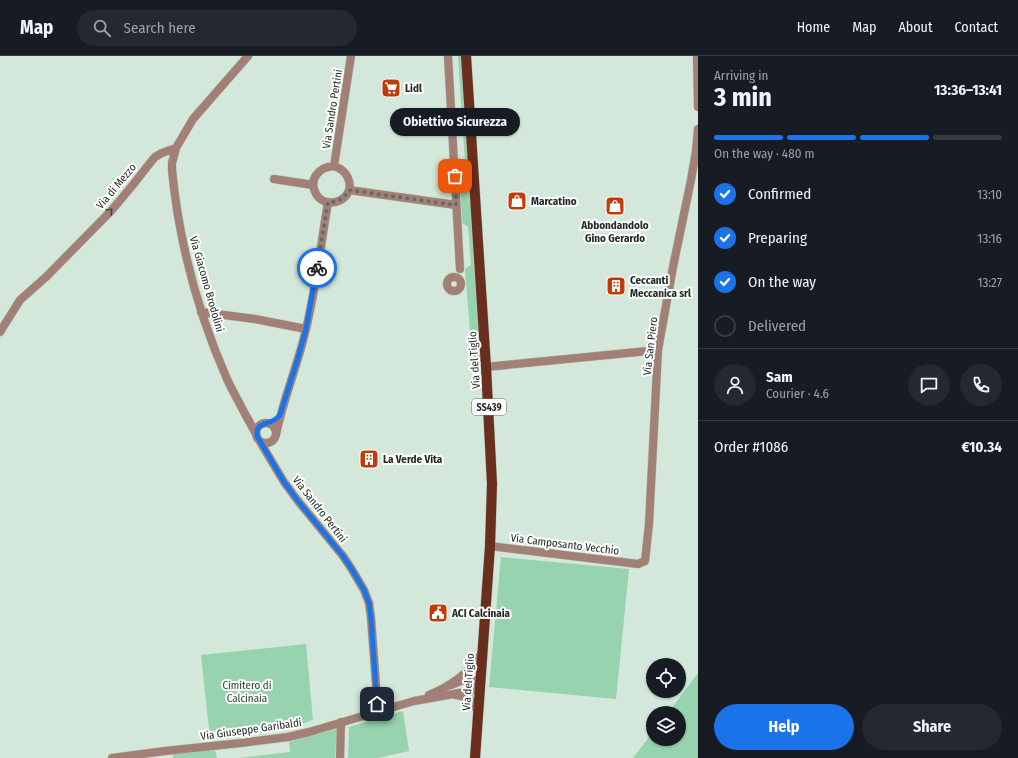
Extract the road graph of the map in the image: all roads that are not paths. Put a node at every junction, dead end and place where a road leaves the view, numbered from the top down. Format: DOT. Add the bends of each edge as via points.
graph roads {
  1 [pos="248,56"];
  2 [pos="351,56"];
  3 [pos="448,56"];
  4 [pos="466,56"];
  5 [pos="697,56"];
  6 [pos="698,107"];
  7 [pos="698,129"];
  8 [pos="176,148"];
  9 [pos="334,166"];
  10 [pos="274,179"];
  11 [pos="313,185"];
  12 [pos="349,190"];
  13 [pos="328,202"];
  14 [pos="456,205"];
  15 [pos="460,270"];
  16 [pos="453,277"];
  17 [pos="461,282"];
  18 [pos="201,312"];
  19 [pos="306,329"];
  20 [pos="0,332"];
  21 [pos="658,350"];
  22 [pos="486,367"];
  23 [pos="280,415"];
  24 [pos="248,420"];
  25 [pos="264,423"];
  26 [pos="275,437"];
  27 [pos="258,438"];
  28 [pos="271,458"];
  29 [pos="490,546"];
  30 [pos="638,564"];
  31 [pos="482,653"];
  32 [pos="481,684"];
  33 [pos="451,685"];
  34 [pos="449,694"];
  35 [pos="414,702"];
  36 [pos="378,712"];
  37 [pos="478,713"];
  38 [pos="341,722"];
  39 [pos="166,754"];
  40 [pos="112,758"];
  41 [pos="340,758"];
  42 [pos="475,758"];
  1 -- 8 [label="street" via="193,119"];
  2 -- 9 [label="street, Via Sandro Pertini"];
  3 -- 14 [label="street"];
  4 -- 22 [label="main road, Via del Tiglio / SS439"];
  5 -- 6 [label="street"];
  7 -- 21 [label="street, Via San Piero" via="691,180"];
  8 -- 18 [label="street, Via Giacomo Brodolini" via="172,170 178,217"];
  20 -- 8 [label="street, Via di Mezzo, one-way" via="20,300 111,211 150,163 162,153"];
  9 -- 11 [label="street" via="318,172"];
  9 -- 12 [label="street" via="346,173 350,182"];
  10 -- 11 [label="street"];
  11 -- 13 [label="street" via="318,196"];
  12 -- 13 [label="street" via="343,198"];
  12 -- 14 [label="street"];
  13 -- 19 [label="street"];
  14 -- 15 [label="street"];
  15 -- 16 [label="street"];
  15 -- 17 [label="street"];
  16 -- 17 [label="street"];
  16 -- 17 [label="street" via="447,282 450,290 458,290"];
  18 -- 19 [label="street"];
  18 -- 24 [label="street, Via Giacomo Brodolini" via="227,379"];
  19 -- 23 [label="street"];
  21 -- 22 [label="street"];
  21 -- 30 [label="street, Via San Piero" via="645,561"];
  22 -- 29 [label="main road, Via del Tiglio / SS439" via="492,484"];
  23 -- 25 [label="street"];
  23 -- 26 [label="street"];
  24 -- 25 [label="street" via="256,424"];
  24 -- 27 [label="street, Via Giacomo Brodolini"];
  25 -- 26 [label="street" via="269,423 275,428"];
  25 -- 27 [label="street" via="257,428"];
  26 -- 27 [label="street" via="266,443"];
  26 -- 28 [label="street" via="270,450"];
  27 -- 28 [label="street, Via Sandro Pertini"];
  28 -- 36 [label="street, Via Sandro Pertini" via="293,495 343,556 364,590 371,618"];
  29 -- 30 [label="street, Via Camposanto Vecchio"];
  29 -- 31 [label="main road, Via del Tiglio / SS439"];
  31 -- 32 [label="main road, Via del Tiglio / SS439"];
  31 -- 33 [label="street"];
  32 -- 33 [label="street" via="469,679"];
  32 -- 34 [label="street" via="471,691"];
  32 -- 37 [label="main road, Via del Tiglio / SS439"];
  33 -- 35 [label="street"];
  34 -- 35 [label="street"];
  34 -- 37 [label="street" via="471,700"];
  35 -- 36 [label="street, Via Giuseppe Garibaldi"];
  36 -- 38 [label="street, Via Giuseppe Garibaldi"];
  37 -- 42 [label="main road, Via del Tiglio / SS439"];
  38 -- 39 [label="street, Via Giuseppe Garibaldi" via="288,737"];
  38 -- 41 [label="street"];
  39 -- 40 [label="street, Via Giuseppe Garibaldi"];
}
